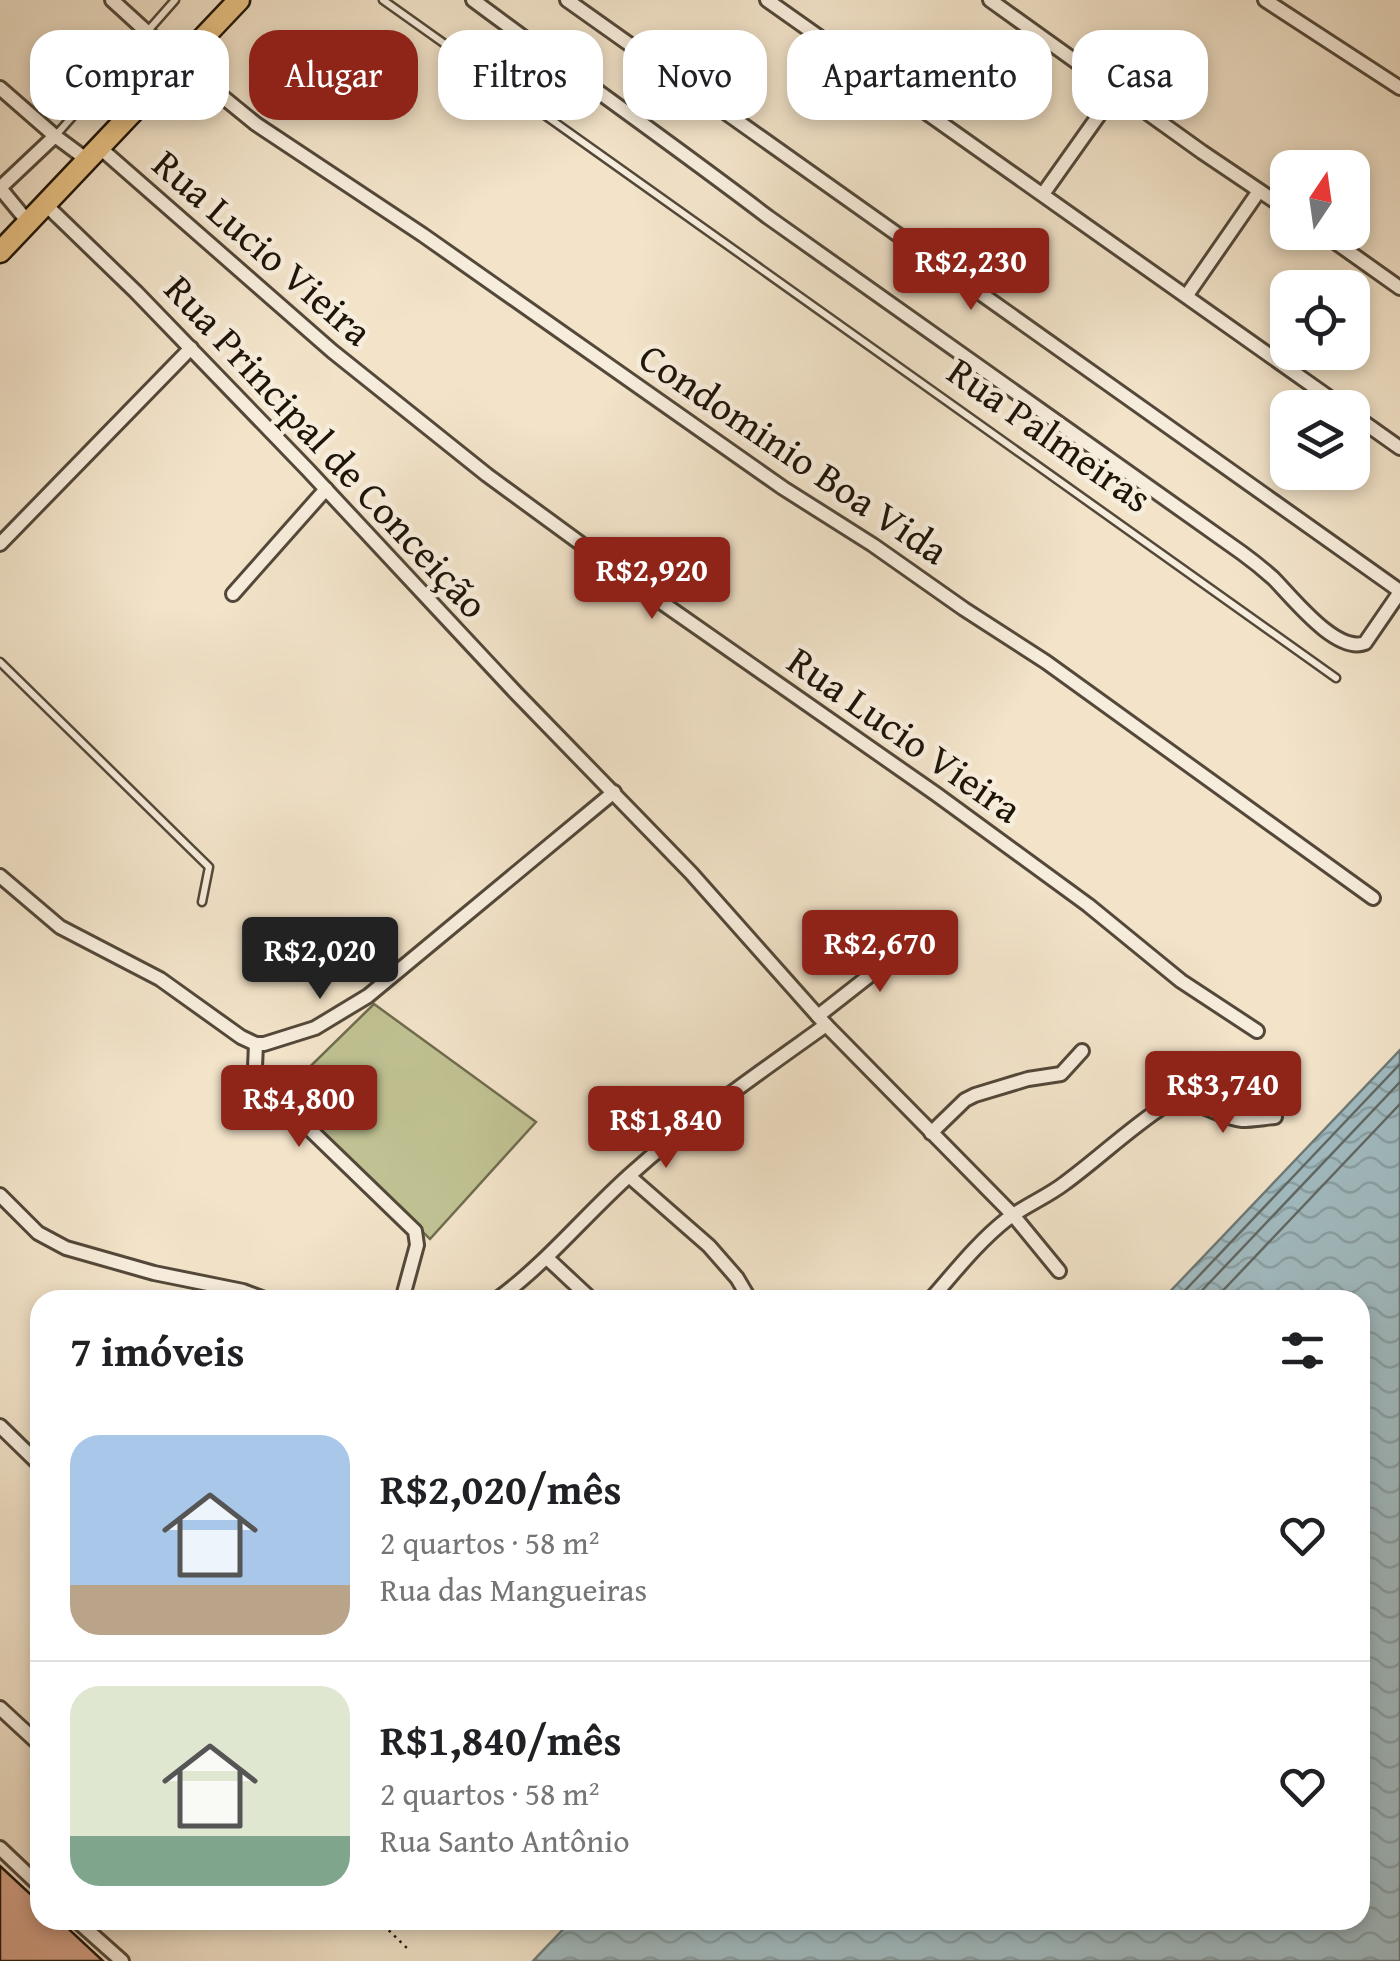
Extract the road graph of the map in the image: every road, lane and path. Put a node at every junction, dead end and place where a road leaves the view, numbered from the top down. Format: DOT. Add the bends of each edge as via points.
graph roads {
  1 [pos="112,0"];
  2 [pos="174,0"];
  3 [pos="384,0"];
  4 [pos="473,0"];
  5 [pos="567,0"];
  6 [pos="767,0"];
  7 [pos="990,0"];
  8 [pos="1265,0"];
  9 [pos="236,1"];
  10 [pos="144,30"];
  11 [pos="148,30"];
  12 [pos="209,30"];
  13 [pos="1072,59"];
  14 [pos="0,88"];
  15 [pos="1400,88"];
  16 [pos="229,102"];
  17 [pos="69,120"];
  18 [pos="124,120"];
  19 [pos="1095,120"];
  20 [pos="1157,120"];
  21 [pos="55,136"];
  22 [pos="92,153"];
  23 [pos="0,188"];
  24 [pos="1259,191"];
  25 [pos="1043,194"];
  26 [pos="1270,198"];
  27 [pos="45,204"];
  28 [pos="28,222"];
  29 [pos="1346,250"];
  30 [pos="0,252"];
  31 [pos="1400,288"];
  32 [pos="1187,295"];
  33 [pos="192,348"];
  34 [pos="1319,390"];
  35 [pos="1370,427"];
  36 [pos="1400,448"];
  37 [pos="326,488"];
  38 [pos="0,544"];
  39 [pos="1400,591"];
  40 [pos="233,594"];
  41 [pos="0,662"];
  42 [pos="1336,678"];
  43 [pos="614,792"];
  44 [pos="0,876"];
  45 [pos="1373,898"];
  46 [pos="202,902"];
  47 [pos="915,940"];
  48 [pos="822,1021"];
  49 [pos="1258,1031"];
  50 [pos="256,1044"];
  51 [pos="1082,1051"];
  52 [pos="1274,1116"];
  53 [pos="931,1132"];
  54 [pos="629,1176"];
  55 [pos="0,1195"];
  56 [pos="1013,1215"];
  57 [pos="548,1258"];
  58 [pos="1058,1271"];
  59 [pos="243,1290"];
  60 [pos="405,1290"];
  61 [pos="509,1290"];
  62 [pos="582,1290"];
  63 [pos="744,1290"];
  64 [pos="939,1290"];
  65 [pos="0,1426"];
  66 [pos="30,1455"];
  67 [pos="0,1708"];
  68 [pos="30,1736"];
  69 [pos="0,1848"];
  70 [pos="30,1876"];
  71 [pos="87,1930"];
  72 [pos="388,1930"];
  73 [pos="409,1950"];
  74 [pos="122,1961"];
  1 -- 10 [label="street, Condominio Boa Vida"];
  2 -- 11 [label="lane"];
  3 -- 42 [label="lane, Rua Palmeiras"];
  4 -- 39 [label="street, Rua Palmeiras" via="1242,553 1338,639 1365,643"];
  5 -- 39 [label="street"];
  6 -- 25 [label="street"];
  7 -- 13 [label="street"];
  8 -- 15 [label="street"];
  9 -- 12 [label="main road"];
  14 -- 21 [label="street, Rua Lucio Vieira"];
  16 -- 45 [label="street, Condominio Boa Vida" via="783,488 1046,662"];
  17 -- 21 [label="lane"];
  18 -- 22 [label="main road"];
  19 -- 25 [label="street"];
  20 -- 24 [label="street"];
  21 -- 22 [label="street, Rua Lucio Vieira"];
  21 -- 23 [label="street"];
  22 -- 27 [label="main road"];
  22 -- 49 [label="street, Rua Lucio Vieira" via="487,475"];
  23 -- 28 [label="street"];
  24 -- 26 [label="street"];
  24 -- 32 [label="street"];
  25 -- 32 [label="street"];
  27 -- 28 [label="main road"];
  27 -- 33 [label="street, Rua Principal de Conceição"];
  28 -- 30 [label="main road"];
  29 -- 31 [label="street"];
  32 -- 34 [label="street"];
  33 -- 37 [label="street, Rua Principal de Conceição"];
  33 -- 38 [label="street"];
  35 -- 36 [label="street"];
  37 -- 40 [label="street"];
  37 -- 43 [label="street, Rua Principal de Conceição"];
  41 -- 46 [label="lane" via="208,867"];
  43 -- 48 [label="street, Rua Principal de Conceição"];
  43 -- 50 [label="street" via="350,1009 279,1042"];
  44 -- 50 [label="street" via="60,927 160,979"];
  47 -- 48 [label="street"];
  48 -- 53 [label="street, Rua Principal de Conceição"];
  48 -- 54 [label="street"];
  50 -- 60 [label="street" via="255,1067 267,1088 416,1231"];
  51 -- 53 [label="street" via="1056,1076 974,1095"];
  52 -- 56 [label="street" via="1239,1120 1173,1102"];
  53 -- 56 [label="street, Rua Principal de Conceição"];
  54 -- 57 [label="street"];
  54 -- 63 [label="street" via="709,1246"];
  55 -- 59 [label="street" via="38,1233 66,1248"];
  56 -- 58 [label="street, Rua Principal de Conceição"];
  56 -- 64 [label="street"];
  57 -- 61 [label="street"];
  57 -- 62 [label="street"];
  65 -- 66 [label="street"];
  67 -- 68 [label="street"];
  69 -- 70 [label="street"];
  71 -- 74 [label="street"];
  72 -- 73 [label="path"];
}
